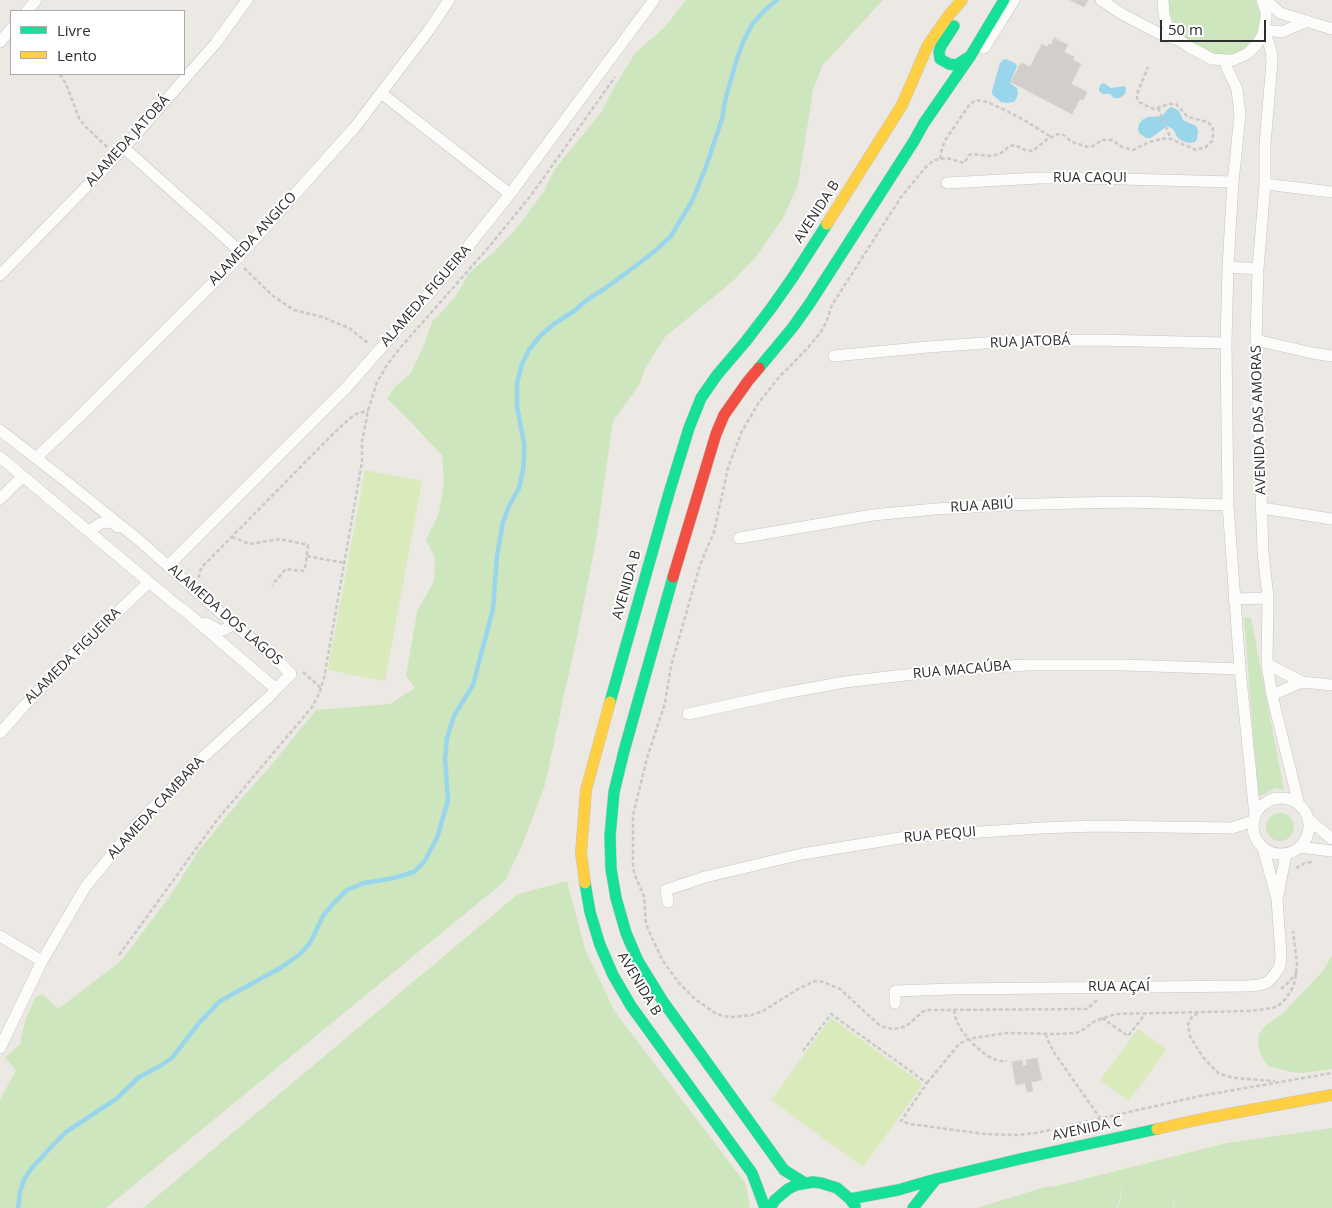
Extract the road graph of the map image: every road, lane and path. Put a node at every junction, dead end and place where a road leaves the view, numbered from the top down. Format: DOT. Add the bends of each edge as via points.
graph roads {
  1 [pos="36,0"];
  2 [pos="248,0"];
  3 [pos="449,0"];
  4 [pos="654,0"];
  5 [pos="962,0"];
  6 [pos="973,0"];
  7 [pos="1004,0"];
  8 [pos="1014,0"];
  9 [pos="1101,0"];
  10 [pos="1163,0"];
  11 [pos="1264,0"];
  12 [pos="28,10"];
  13 [pos="1307,21"];
  14 [pos="1332,29"];
  15 [pos="1264,32"];
  16 [pos="992,35"];
  17 [pos="1179,40"];
  18 [pos="971,55"];
  19 [pos="1226,60"];
  20 [pos="1148,67"];
  21 [pos="618,73"];
  22 [pos="61,75"];
  23 [pos="381,93"];
  24 [pos="1158,108"];
  25 [pos="924,123"];
  26 [pos="1051,137"];
  27 [pos="1171,139"];
  28 [pos="120,152"];
  29 [pos="940,158"];
  30 [pos="1233,182"];
  31 [pos="947,183"];
  32 [pos="1265,184"];
  33 [pos="1332,192"];
  34 [pos="510,194"];
  35 [pos="238,257"];
  36 [pos="1228,267"];
  37 [pos="1258,269"];
  38 [pos="0,275"];
  39 [pos="1256,340"];
  40 [pos="1226,343"];
  41 [pos="378,351"];
  42 [pos="834,356"];
  43 [pos="1332,356"];
  44 [pos="368,411"];
  45 [pos="0,430"];
  46 [pos="0,457"];
  47 [pos="36,458"];
  48 [pos="23,476"];
  49 [pos="0,499"];
  50 [pos="1228,505"];
  51 [pos="1262,508"];
  52 [pos="1332,519"];
  53 [pos="89,531"];
  54 [pos="232,536"];
  55 [pos="738,538"];
  56 [pos="140,541"];
  57 [pos="307,556"];
  58 [pos="344,563"];
  59 [pos="168,566"];
  60 [pos="199,578"];
  61 [pos="149,582"];
  62 [pos="272,585"];
  63 [pos="1268,598"];
  64 [pos="1234,600"];
  65 [pos="185,611"];
  66 [pos="232,622"];
  67 [pos="1267,664"];
  68 [pos="299,669"];
  69 [pos="1240,669"];
  70 [pos="1302,682"];
  71 [pos="1332,685"];
  72 [pos="321,688"];
  73 [pos="276,689"];
  74 [pos="1272,695"];
  75 [pos="688,714"];
  76 [pos="0,733"];
  77 [pos="1299,805"];
  78 [pos="1254,818"];
  79 [pos="1308,819"];
  80 [pos="1232,828"];
  81 [pos="1332,839"];
  82 [pos="1260,844"];
  83 [pos="1300,847"];
  84 [pos="1332,851"];
  85 [pos="1286,854"];
  86 [pos="1277,899"];
  87 [pos="668,902"];
  88 [pos="0,936"];
  89 [pos="119,955"];
  90 [pos="42,961"];
  91 [pos="1296,972"];
  92 [pos="1273,993"];
  93 [pos="1100,998"];
  94 [pos="895,1003"];
  95 [pos="954,1010"];
  96 [pos="1202,1012"];
  97 [pos="1146,1013"];
  98 [pos="1102,1018"];
  99 [pos="1046,1034"];
  100 [pos="0,1048"];
  101 [pos="803,1051"];
  102 [pos="1007,1061"];
  103 [pos="1332,1073"];
  104 [pos="1280,1082"];
  105 [pos="1332,1095"];
  106 [pos="1100,1118"];
  107 [pos="936,1179"];
  108 [pos="805,1183"];
  109 [pos="853,1203"];
  110 [pos="765,1208"];
  111 [pos="770,1208"];
  112 [pos="913,1208"];
  1 -- 12 [label="street"];
  2 -- 28 [label="street, ALAMEDA JATOBÁ" via="215,44"];
  3 -- 23 [label="street, ALAMEDA ANGICO"];
  4 -- 34 [label="street, ALAMEDA FIGUEIRA"];
  5 -- 110 [label="street, AVENIDA B" via="931,40 902,105 788,285 701,398 688,428 586,790 581,853 590,912 600,945 631,1006 752,1173"];
  6 -- 18 [label="street" via="939,52 942,61 953,65"];
  7 -- 18 [label="street, AVENIDA B"];
  8 -- 16 [label="street"];
  9 -- 17 [label="street" via="1164,36"];
  10 -- 17 [label="street" via="1167,25"];
  11 -- 13 [label="street" via="1280,13"];
  11 -- 15 [label="street, AVENIDA DAS AMORAS"];
  13 -- 14 [label="street"];
  13 -- 15 [label="street" via="1282,32"];
  15 -- 19 [label="street" via="1247,54"];
  15 -- 32 [label="street, AVENIDA DAS AMORAS" via="1272,62"];
  16 -- 18 [label="street"];
  16 -- 25 [label="street" via="959,85"];
  17 -- 19 [label="street" via="1212,59"];
  18 -- 25 [label="street, AVENIDA B"];
  19 -- 30 [label="street" via="1237,89 1240,115"];
  20 -- 24 [label="path" via="1137,98 1149,108"];
  21 -- 44 [label="path" via="532,194 387,365 377,382"];
  22 -- 28 [label="path" via="84,126"];
  23 -- 34 [label="street"];
  23 -- 35 [label="street, ALAMEDA ANGICO" via="355,127"];
  24 -- 27 [label="path"];
  24 -- 27 [label="path" via="1176,104 1188,117 1208,122 1213,129 1212,141 1201,149 1192,149"];
  25 -- 108 [label="street, AVENIDA B" via="810,303 724,415 685,536 614,792 611,869 616,898 638,961 662,1000 784,1170"];
  26 -- 27 [label="path" via="1062,134 1072,142 1088,147 1102,140 1112,140 1133,150 1148,142"];
  26 -- 29 [label="path" via="1033,151 1016,145 995,155 969,155 964,163"];
  26 -- 29 [label="path" via="1004,110 976,100 946,139"];
  28 -- 35 [label="street"];
  28 -- 38 [label="street, ALAMEDA JATOBÁ"];
  29 -- 95 [label="path" via="929,163 901,197 832,305 820,332 769,389 742,432 728,468 714,532 700,565 671,666 665,703 636,801 633,835 634,868 644,896 646,924 651,936 670,973 695,999 715,1012 723,1016 747,1016 763,1011 815,981 840,989 878,1024 893,1029 909,1024 927,1010"];
  30 -- 31 [label="street, RUA CAQUI" via="1067,178"];
  30 -- 36 [label="street"];
  32 -- 33 [label="street"];
  32 -- 37 [label="street, AVENIDA DAS AMORAS"];
  34 -- 41 [label="street, ALAMEDA FIGUEIRA"];
  35 -- 41 [label="path" via="273,296 294,310 350,328"];
  35 -- 47 [label="street, ALAMEDA ANGICO"];
  36 -- 37 [label="street"];
  36 -- 40 [label="street"];
  37 -- 39 [label="street, AVENIDA DAS AMORAS"];
  39 -- 43 [label="street"];
  39 -- 51 [label="street, AVENIDA DAS AMORAS"];
  40 -- 42 [label="street, RUA JATOBÁ" via="1014,341"];
  40 -- 50 [label="street"];
  41 -- 59 [label="street, ALAMEDA FIGUEIRA" via="346,388"];
  44 -- 54 [label="path" via="358,413 332,434"];
  44 -- 58 [label="path"];
  45 -- 47 [label="street, ALAMEDA DOS LAGOS"];
  46 -- 48 [label="street, ALAMEDA DOS LAGOS"];
  47 -- 56 [label="street, ALAMEDA DOS LAGOS"];
  48 -- 49 [label="street"];
  48 -- 53 [label="street, ALAMEDA DOS LAGOS"];
  50 -- 55 [label="street, RUA ABIÚ" via="1130,502 935,509 873,515"];
  50 -- 64 [label="street"];
  51 -- 52 [label="street"];
  51 -- 63 [label="street, AVENIDA DAS AMORAS"];
  53 -- 56 [label="street" via="107,522"];
  53 -- 61 [label="street, ALAMEDA DOS LAGOS"];
  54 -- 57 [label="path" via="250,544 280,539 307,544"];
  54 -- 60 [label="path" via="202,567"];
  56 -- 59 [label="street, ALAMEDA DOS LAGOS"];
  57 -- 58 [label="path"];
  57 -- 62 [label="path" via="303,571 286,569"];
  58 -- 72 [label="path"];
  59 -- 66 [label="street, ALAMEDA DOS LAGOS"];
  61 -- 65 [label="street, ALAMEDA DOS LAGOS"];
  61 -- 76 [label="street, ALAMEDA FIGUEIRA" via="66,662"];
  63 -- 64 [label="street"];
  63 -- 67 [label="street, AVENIDA DAS AMORAS"];
  64 -- 69 [label="street"];
  65 -- 66 [label="street" via="219,630 229,627"];
  65 -- 73 [label="street, ALAMEDA DOS LAGOS"];
  66 -- 73 [label="street, ALAMEDA DOS LAGOS" via="291,674"];
  67 -- 70 [label="street"];
  67 -- 74 [label="street, AVENIDA DAS AMORAS"];
  68 -- 72 [label="path"];
  69 -- 75 [label="street, RUA MACAÚBA" via="1106,664 960,670 845,682"];
  69 -- 78 [label="street"];
  70 -- 71 [label="street"];
  70 -- 74 [label="street"];
  72 -- 89 [label="path" via="312,707 217,820"];
  73 -- 90 [label="street, ALAMEDA CAMBARA" via="138,824 86,886"];
  74 -- 77 [label="street, AVENIDA DAS AMORAS"];
  77 -- 78 [label="street" via="1283,798 1274,799 1259,808"];
  77 -- 79 [label="street"];
  78 -- 80 [label="street, RUA PEQUI"];
  78 -- 82 [label="street" via="1253,833"];
  79 -- 81 [label="street"];
  79 -- 83 [label="street" via="1308,835"];
  80 -- 82 [label="street, RUA PEQUI"];
  80 -- 87 [label="street, RUA PEQUI" via="1095,826 906,837 802,854 705,877 666,890"];
  82 -- 85 [label="street" via="1271,852"];
  82 -- 86 [label="street, RUA AÇAÍ"];
  83 -- 84 [label="street"];
  83 -- 85 [label="street"];
  85 -- 86 [label="street, RUA AÇAÍ"];
  86 -- 94 [label="street, RUA AÇAÍ" via="1280,966 1268,982 1259,985 895,991"];
  88 -- 90 [label="street"];
  90 -- 100 [label="street, ALAMEDA CAMBARA"];
  91 -- 92 [label="path" via="1289,982"];
  93 -- 95 [label="path" via="1087,1009"];
  95 -- 102 [label="path" via="958,1025 973,1044 993,1059"];
  96 -- 104 [label="path" via="1189,1021 1188,1031 1196,1048 1216,1071 1234,1078"];
  97 -- 98 [label="path" via="1128,1036"];
  99 -- 106 [label="path" via="1055,1054"];
  101 -- 106 [label="path" via="831,1014 927,1083 901,1121 910,1124 1016,1135"];
  103 -- 104 [label="path"];
  104 -- 106 [label="path"];
  105 -- 107 [label="street, AVENIDA C" via="1201,1119"];
  107 -- 109 [label="street, AVENIDA C" via="864,1197"];
  107 -- 112 [label="street"];
  108 -- 109 [label="street" via="830,1185"];
  108 -- 111 [label="street" via="788,1189"];
}
